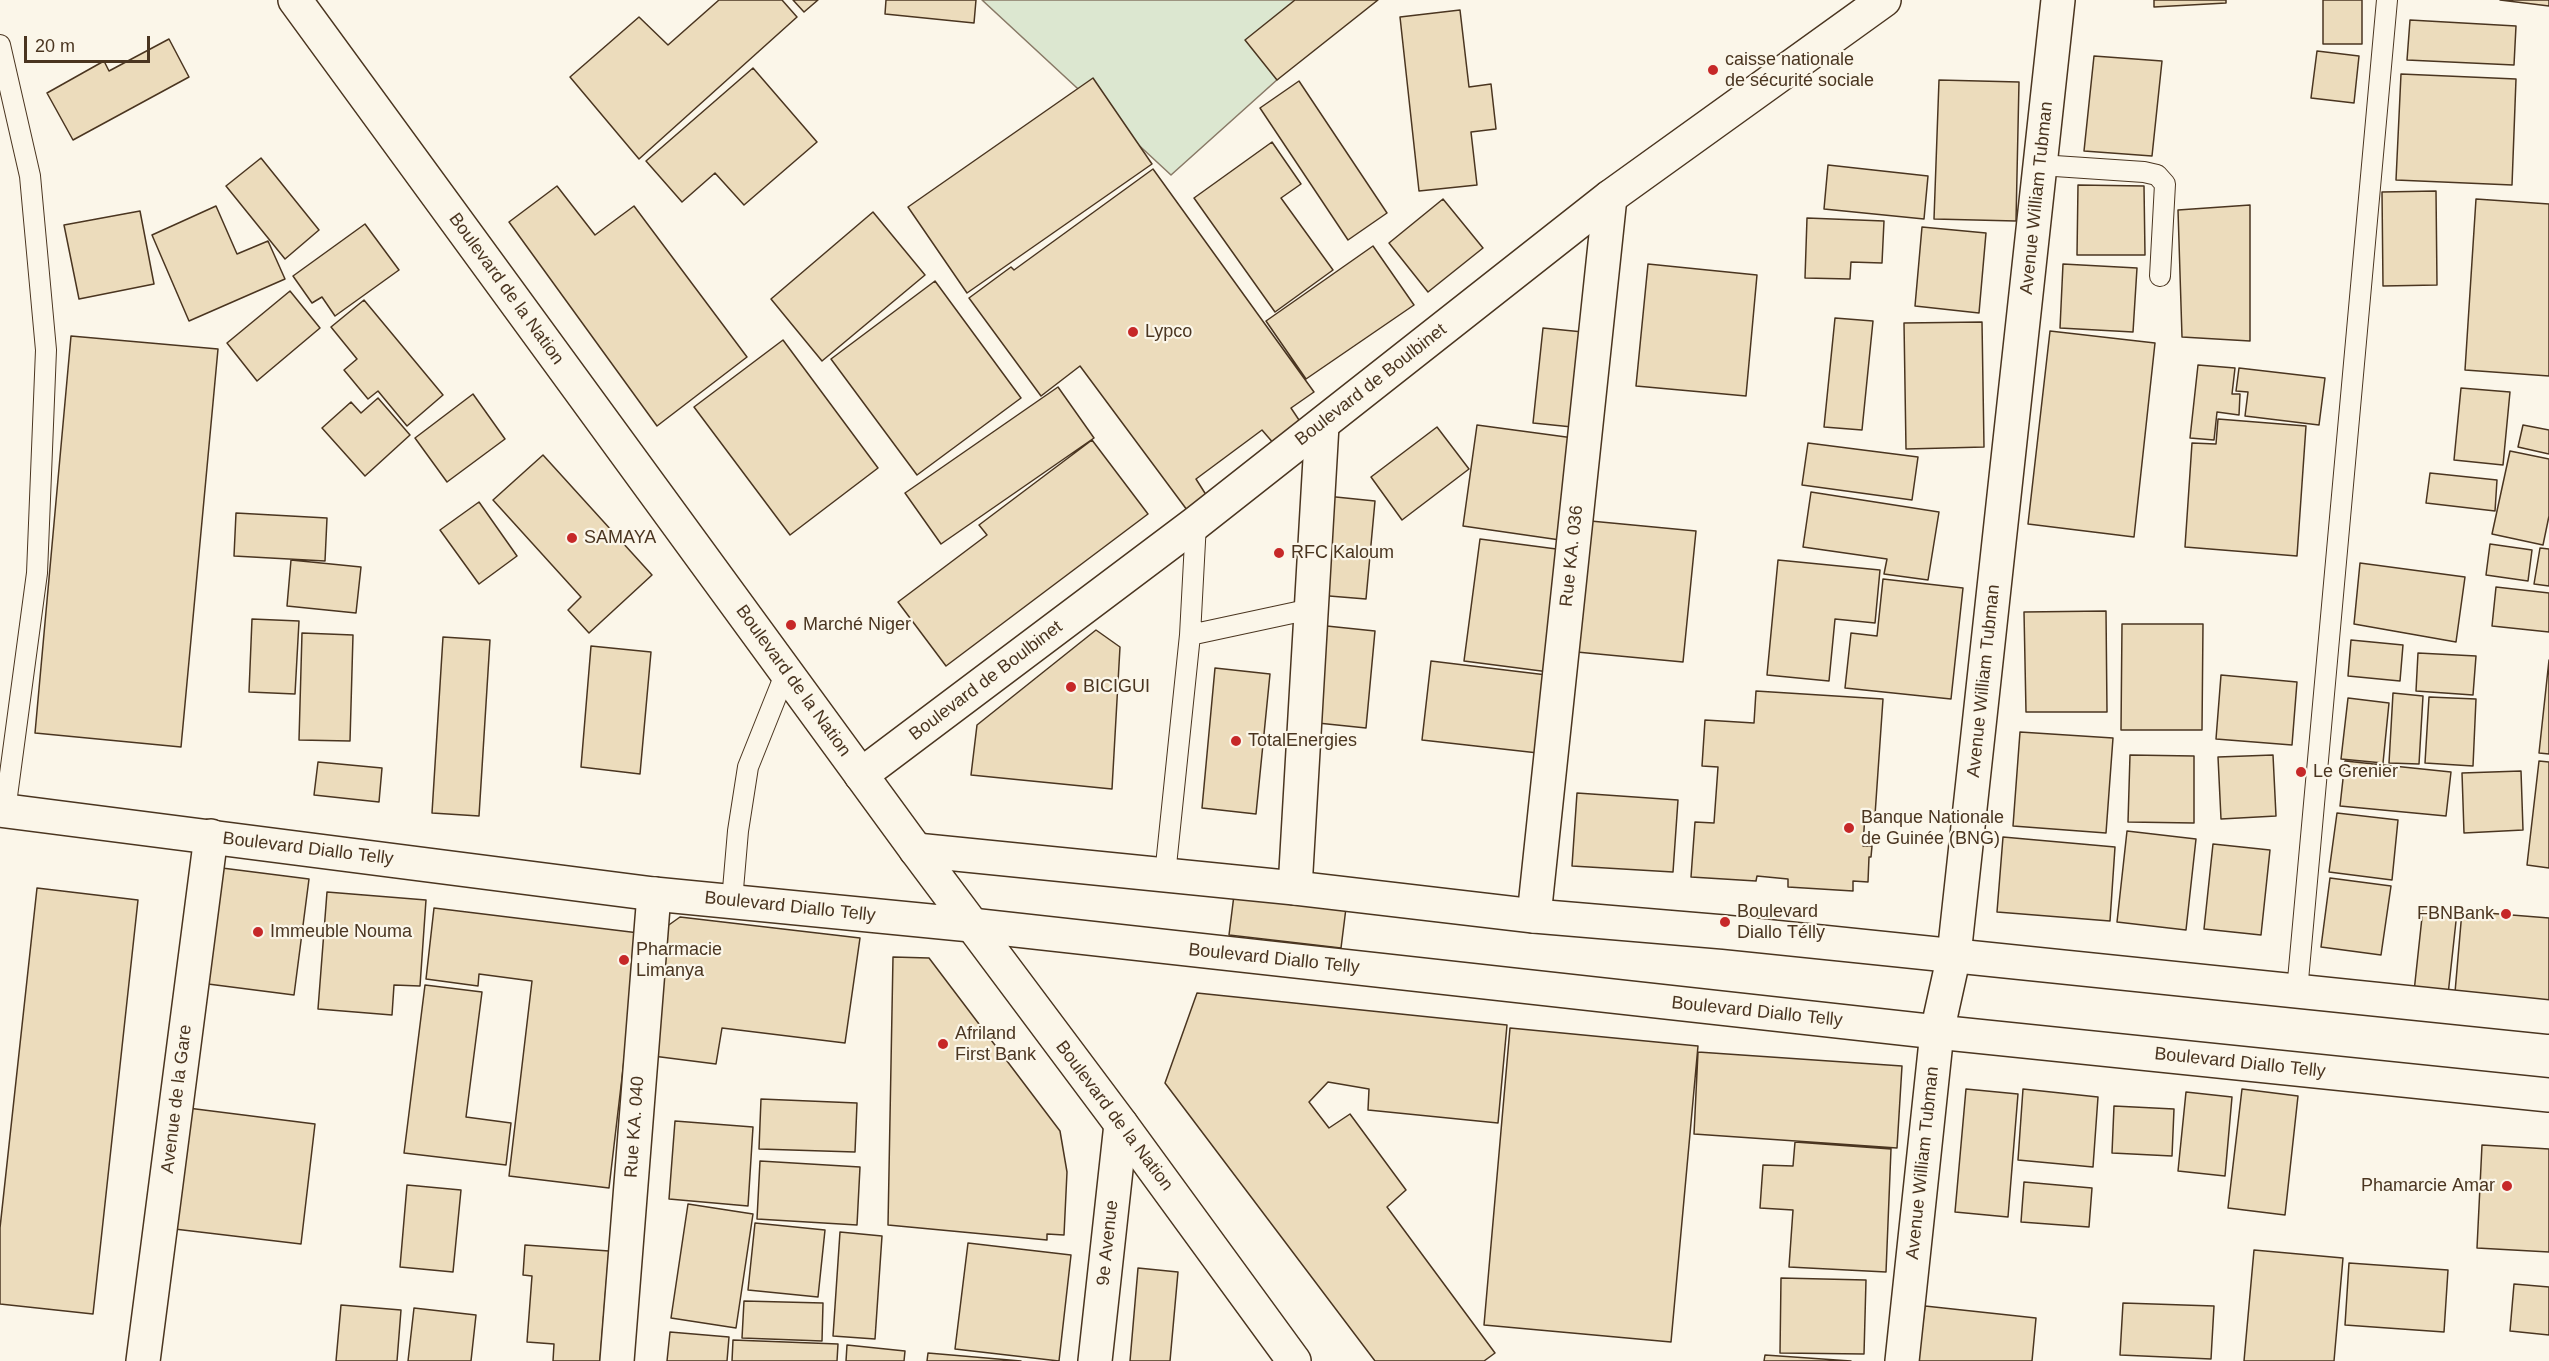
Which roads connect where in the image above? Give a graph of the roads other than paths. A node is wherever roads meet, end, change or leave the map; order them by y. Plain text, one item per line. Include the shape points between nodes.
1 (295, 0) edge
2 (1884, 0) edge
3 (2058, 0) edge
4 (2386, 0) edge
5 (0, 45) edge
6 (2040, 165) junction
7 (1610, 197) junction
8 (2160, 276) dead end
9 (1322, 424) junction
10 (1196, 522) junction
11 (1311, 609) junction
12 (1190, 635) junction
13 (786, 672) junction
14 (861, 775) junction
15 (2, 810) edge
16 (211, 836) junction
17 (916, 850) junction
18 (1165, 875) junction
19 (1295, 888) junction
20 (654, 894) junction
21 (732, 902) junction
22 (1534, 916) junction
23 (971, 925) junction
24 (1954, 955) junction
25 (2297, 991) junction
26 (2549, 1017) edge
27 (1937, 1032) junction
28 (2549, 1095) edge
29 (1121, 1124) junction
30 (144, 1361) edge
31 (617, 1361) edge
32 (1095, 1361) edge
33 (1294, 1361) edge
34 (1902, 1361) edge

1 - 13 street, Boulevard de la Nation
2 - 7 street, Boulevard de Boulbinet
3 - 6 street, Avenue William Tubman
4 - 25 lane
5 - 15 lane via 30,176 46,350 37,573
6 - 8 lane via 2157,175 2165,184
6 - 24 street, Avenue William Tubman
7 - 9 street, Boulevard de Boulbinet
7 - 22 street, Rue KA. 036
9 - 10 street, Boulevard de Boulbinet
9 - 11 street
10 - 12 lane
10 - 14 street, Boulevard de Boulbinet
11 - 12 lane
11 - 19 street
12 - 18 lane
13 - 14 street, Boulevard de la Nation
13 - 21 lane via 748,767
14 - 17 street, Boulevard de la Nation
15 - 16 street, Boulevard Diallo Telly
16 - 20 street, Boulevard Diallo Telly
16 - 30 street, Avenue de la Gare
17 - 18 street
17 - 23 street, Boulevard de la Nation
18 - 19 street
19 - 22 street
20 - 21 street, Boulevard Diallo Telly
20 - 31 street, Rue KA. 040
21 - 23 street, Boulevard Diallo Telly
22 - 24 street
23 - 27 street, Boulevard Diallo Telly
23 - 29 street, Boulevard de la Nation
24 - 25 street
24 - 27 street, Avenue William Tubman
25 - 26 street
27 - 28 street, Boulevard Diallo Telly
27 - 34 street, Avenue William Tubman
29 - 32 street, 9e Avenue
29 - 33 street, Boulevard de la Nation

